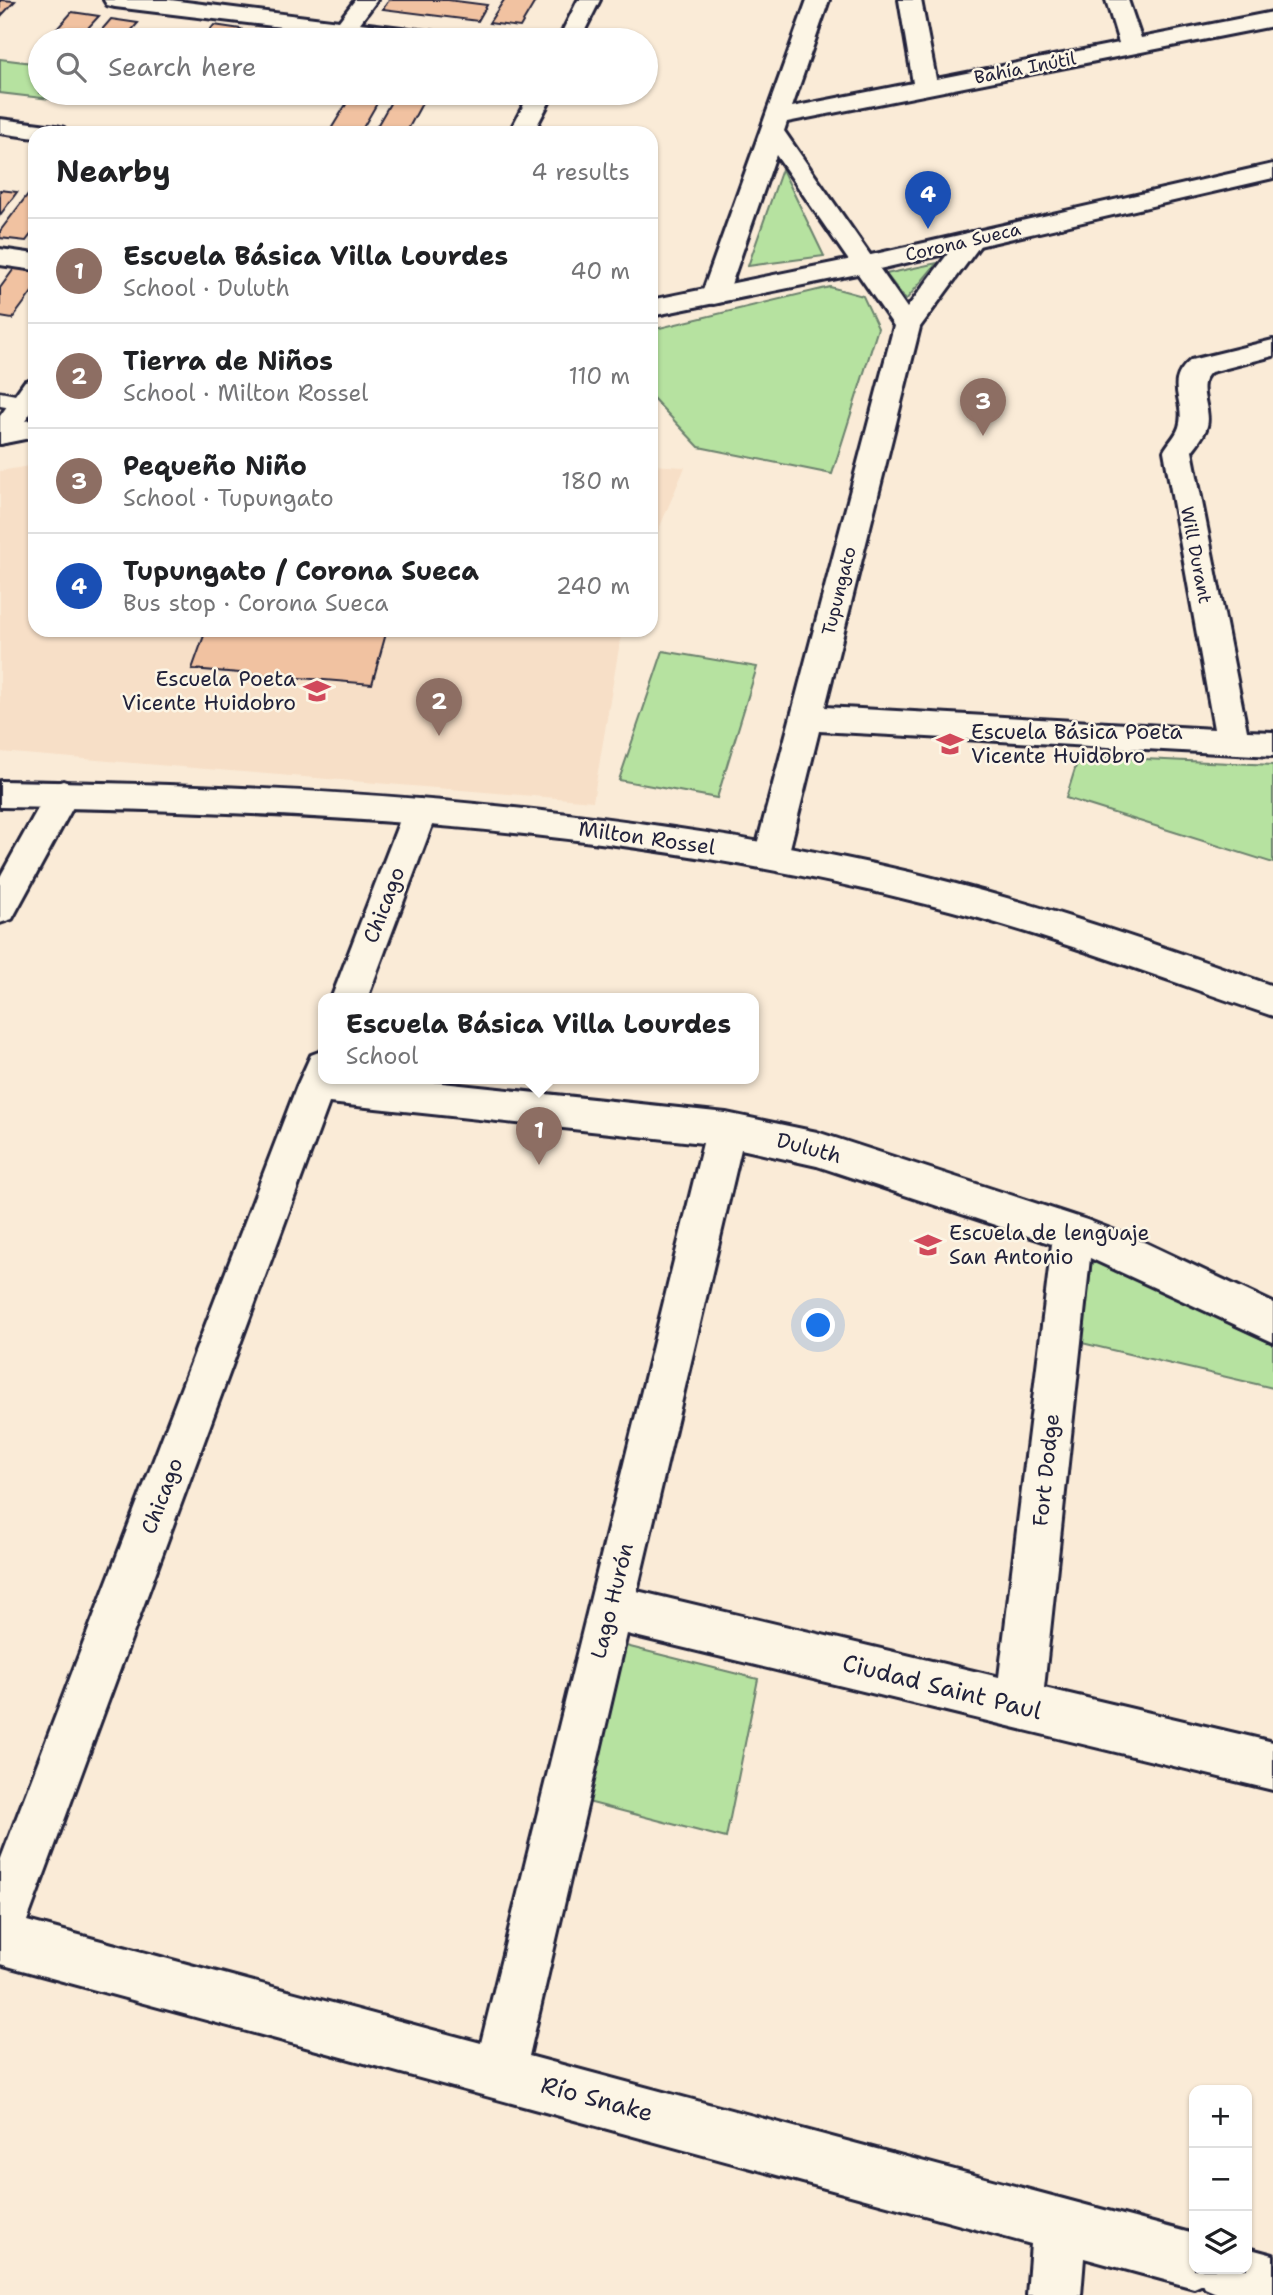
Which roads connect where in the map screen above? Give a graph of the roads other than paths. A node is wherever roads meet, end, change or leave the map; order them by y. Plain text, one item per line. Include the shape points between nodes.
1 (115, 0) edge
2 (366, 0) edge
3 (589, 0) edge
4 (818, 0) edge
5 (910, 0) edge
6 (1116, 0) edge
7 (1273, 19) edge
8 (345, 28) joint
9 (575, 28) edge
10 (1132, 47) junction
11 (926, 88) junction
12 (536, 105) edge
13 (774, 124) junction
14 (0, 126) edge
15 (525, 126) edge
16 (28, 130) edge
17 (1273, 171) edge
18 (971, 240) junction
19 (0, 257) edge
20 (28, 261) edge
21 (862, 265) junction
22 (714, 296) junction
23 (658, 307) edge
24 (907, 326) junction
25 (1273, 348) edge
26 (23, 404) edge
27 (0, 435) edge
28 (806, 718) junction
29 (1233, 742) junction
30 (1273, 744) edge
31 (0, 794) edge
32 (62, 794) junction
33 (420, 812) junction
34 (771, 856) junction
35 (0, 909) edge
36 (351, 993) edge
37 (1273, 1001) edge
38 (318, 1081) edge
39 (381, 1084) edge
40 (726, 1129) junction
41 (1073, 1233) junction
42 (1273, 1323) edge
43 (610, 1607) junction
44 (1019, 1706) junction
45 (1273, 1766) edge
46 (0, 1926) edge
47 (0, 1939) edge
48 (499, 2073) junction
49 (1059, 2224) junction
50 (1189, 2260) edge
51 (1243, 2274) edge
52 (1273, 2282) edge
53 (1054, 2295) edge

1 - 8 street
2 - 8 street
3 - 9 street
4 - 13 street
5 - 11 street
6 - 10 street
7 - 10 street, Bahía Inútil
10 - 11 street, Bahía Inútil
11 - 13 street, Bahía Inútil
12 - 15 street
13 - 21 street
13 - 22 street
14 - 16 street
17 - 18 street, Corona Sueca
18 - 21 street, Corona Sueca
18 - 24 street, Tupungato
19 - 20 street
21 - 22 street, Corona Sueca
21 - 24 street
22 - 23 street, Corona Sueca
24 - 28 street, Tupungato
25 - 29 street, Will Durant via 1201,366 1192,373 1192,428 1177,457
26 - 27 street
28 - 29 street
28 - 34 street, Tupungato
29 - 30 street
31 - 32 street, Milton Rossel
32 - 33 street, Milton Rossel
32 - 35 street
33 - 34 street, Milton Rossel via 594,830
33 - 36 street, Chicago
34 - 37 street, Milton Rossel via 985,906
38 - 46 street, Chicago
39 - 40 street, Duluth
40 - 41 street, Duluth via 817,1149
40 - 43 street, Lago Hurón
41 - 42 street, Duluth
41 - 44 street, Fort Dodge
43 - 44 street, Ciudad Saint Paul
43 - 48 street, Lago Hurón
44 - 45 street, Ciudad Saint Paul
47 - 48 street, Río Snake
48 - 49 street, Río Snake
49 - 50 street, Río Snake
49 - 53 street
51 - 52 street

